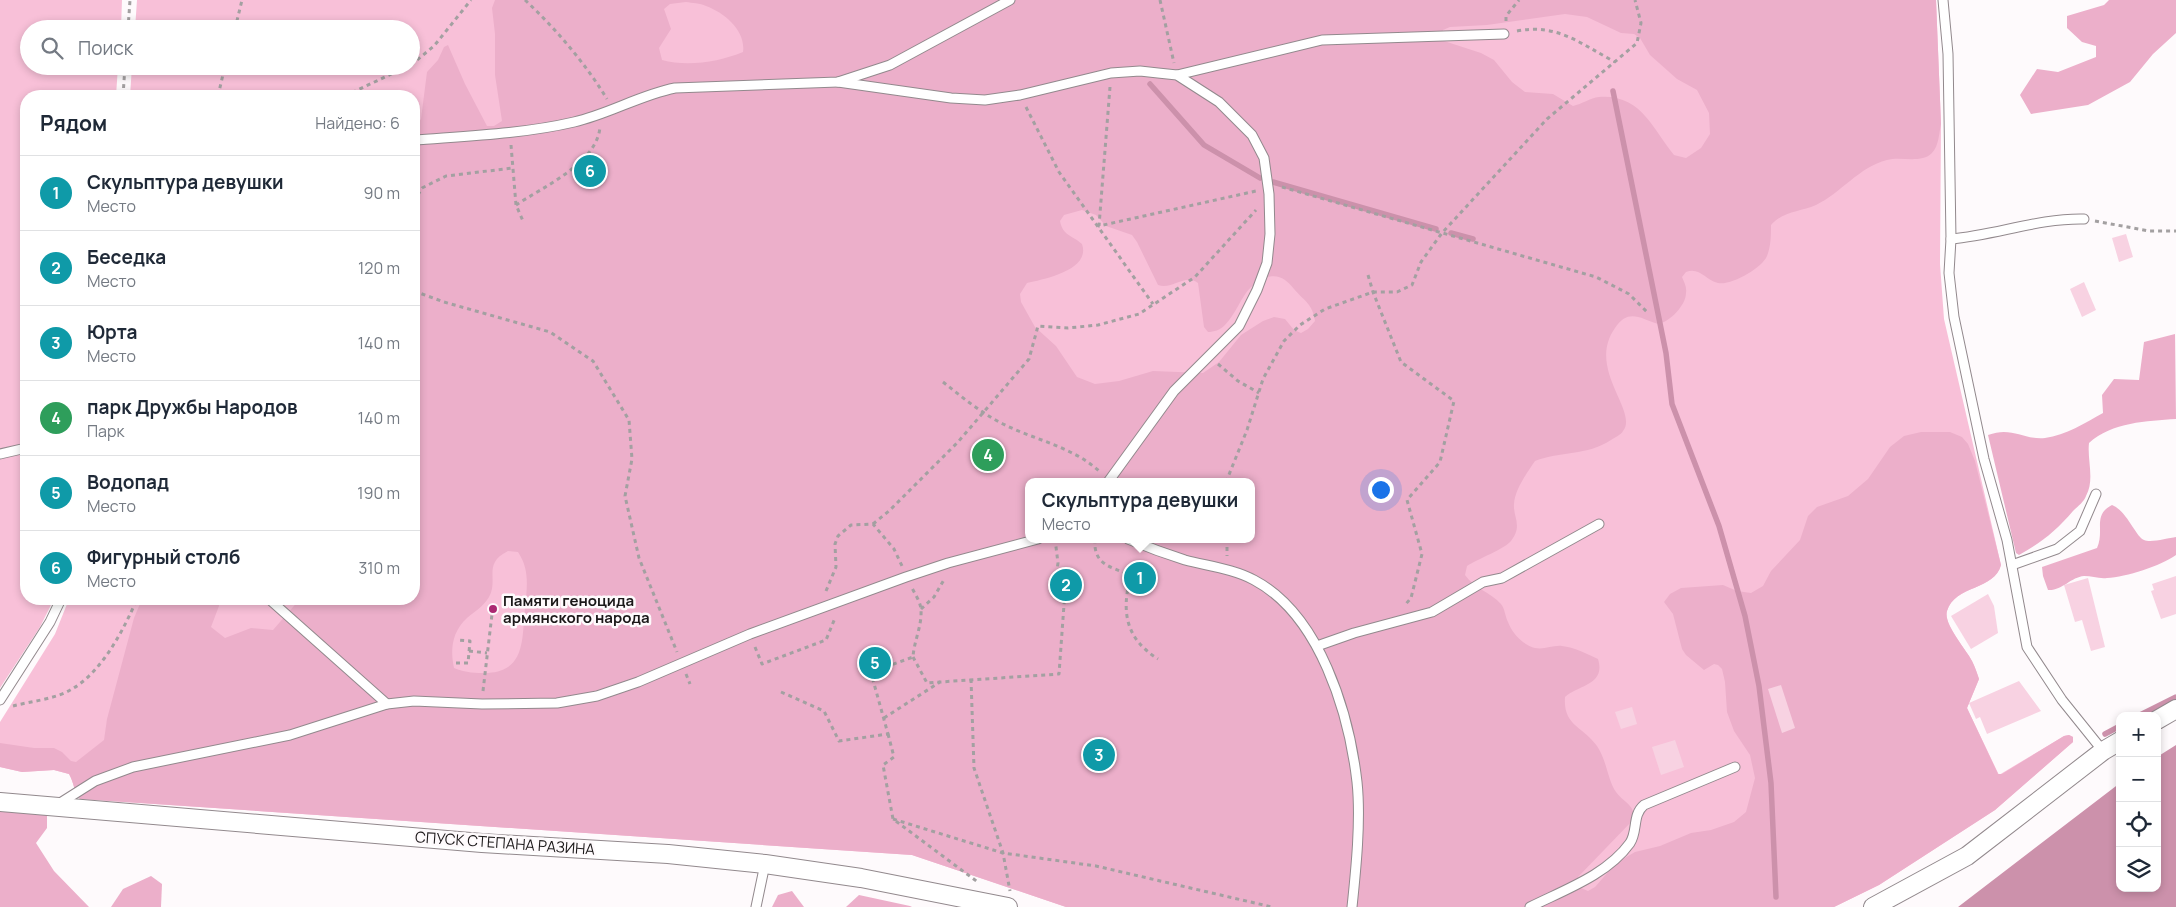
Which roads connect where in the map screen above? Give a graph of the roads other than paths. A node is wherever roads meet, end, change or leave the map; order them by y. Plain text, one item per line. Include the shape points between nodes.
1 (1010, 0) edge
2 (1942, 0) edge
3 (1504, 34) road end
4 (1177, 75) junction
5 (838, 82) junction
6 (420, 140) edge
7 (2084, 219) road end
8 (1951, 238) junction
9 (20, 449) edge
10 (0, 454) edge
11 (1110, 478) edge
12 (2096, 494) dead end
13 (1599, 524) dead end
14 (1025, 542) edge
15 (1139, 543) edge
16 (2012, 565) junction
17 (58, 605) edge
18 (276, 605) edge
19 (1317, 646) junction
20 (0, 700) edge
21 (387, 704) junction
22 (2176, 709) edge
23 (2161, 718) edge
24 (2116, 743) edge
25 (2103, 751) junction
26 (1735, 767) dead end
27 (0, 802) edge
28 (54, 806) junction
29 (765, 864) junction
30 (1010, 902) edge
31 (756, 907) edge
32 (1352, 907) edge
33 (1530, 907) edge
34 (1873, 907) edge

1 - 5 lane via 890,65
2 - 8 lane via 1948,54
3 - 4 lane via 1322,40
4 - 5 lane via 1140,71 1111,73 985,100
4 - 11 lane via 1218,102 1252,135 1264,158 1269,189 1267,263 1239,326 1174,392
5 - 6 lane via 675,88 573,122 510,132
7 - 8 lane via 2046,220 1977,237
8 - 16 lane via 1948,273 1954,317 1984,459
9 - 10 lane
12 - 16 lane via 2080,531 2057,549
13 - 19 lane via 1502,578 1483,582 1432,612
14 - 21 lane via 948,563 843,599 597,696 556,704 414,700
15 - 19 lane via 1253,579 1276,594
16 - 25 lane via 2027,647 2062,700
17 - 20 lane
18 - 21 lane
19 - 32 lane via 1338,701 1357,783 1357,855
21 - 28 lane via 290,735 133,767 95,781
22 - 23 street
24 - 25 street
25 - 34 street via 1967,856
26 - 33 lane via 1644,805 1638,812 1630,843 1622,852 1599,872
27 - 28 street, СПУСК СТЕПАНА РАЗИНА
28 - 29 street, СПУСК СТЕПАНА РАЗИНА
29 - 30 street, СПУСК СТЕПАНА РАЗИНА
29 - 31 lane

